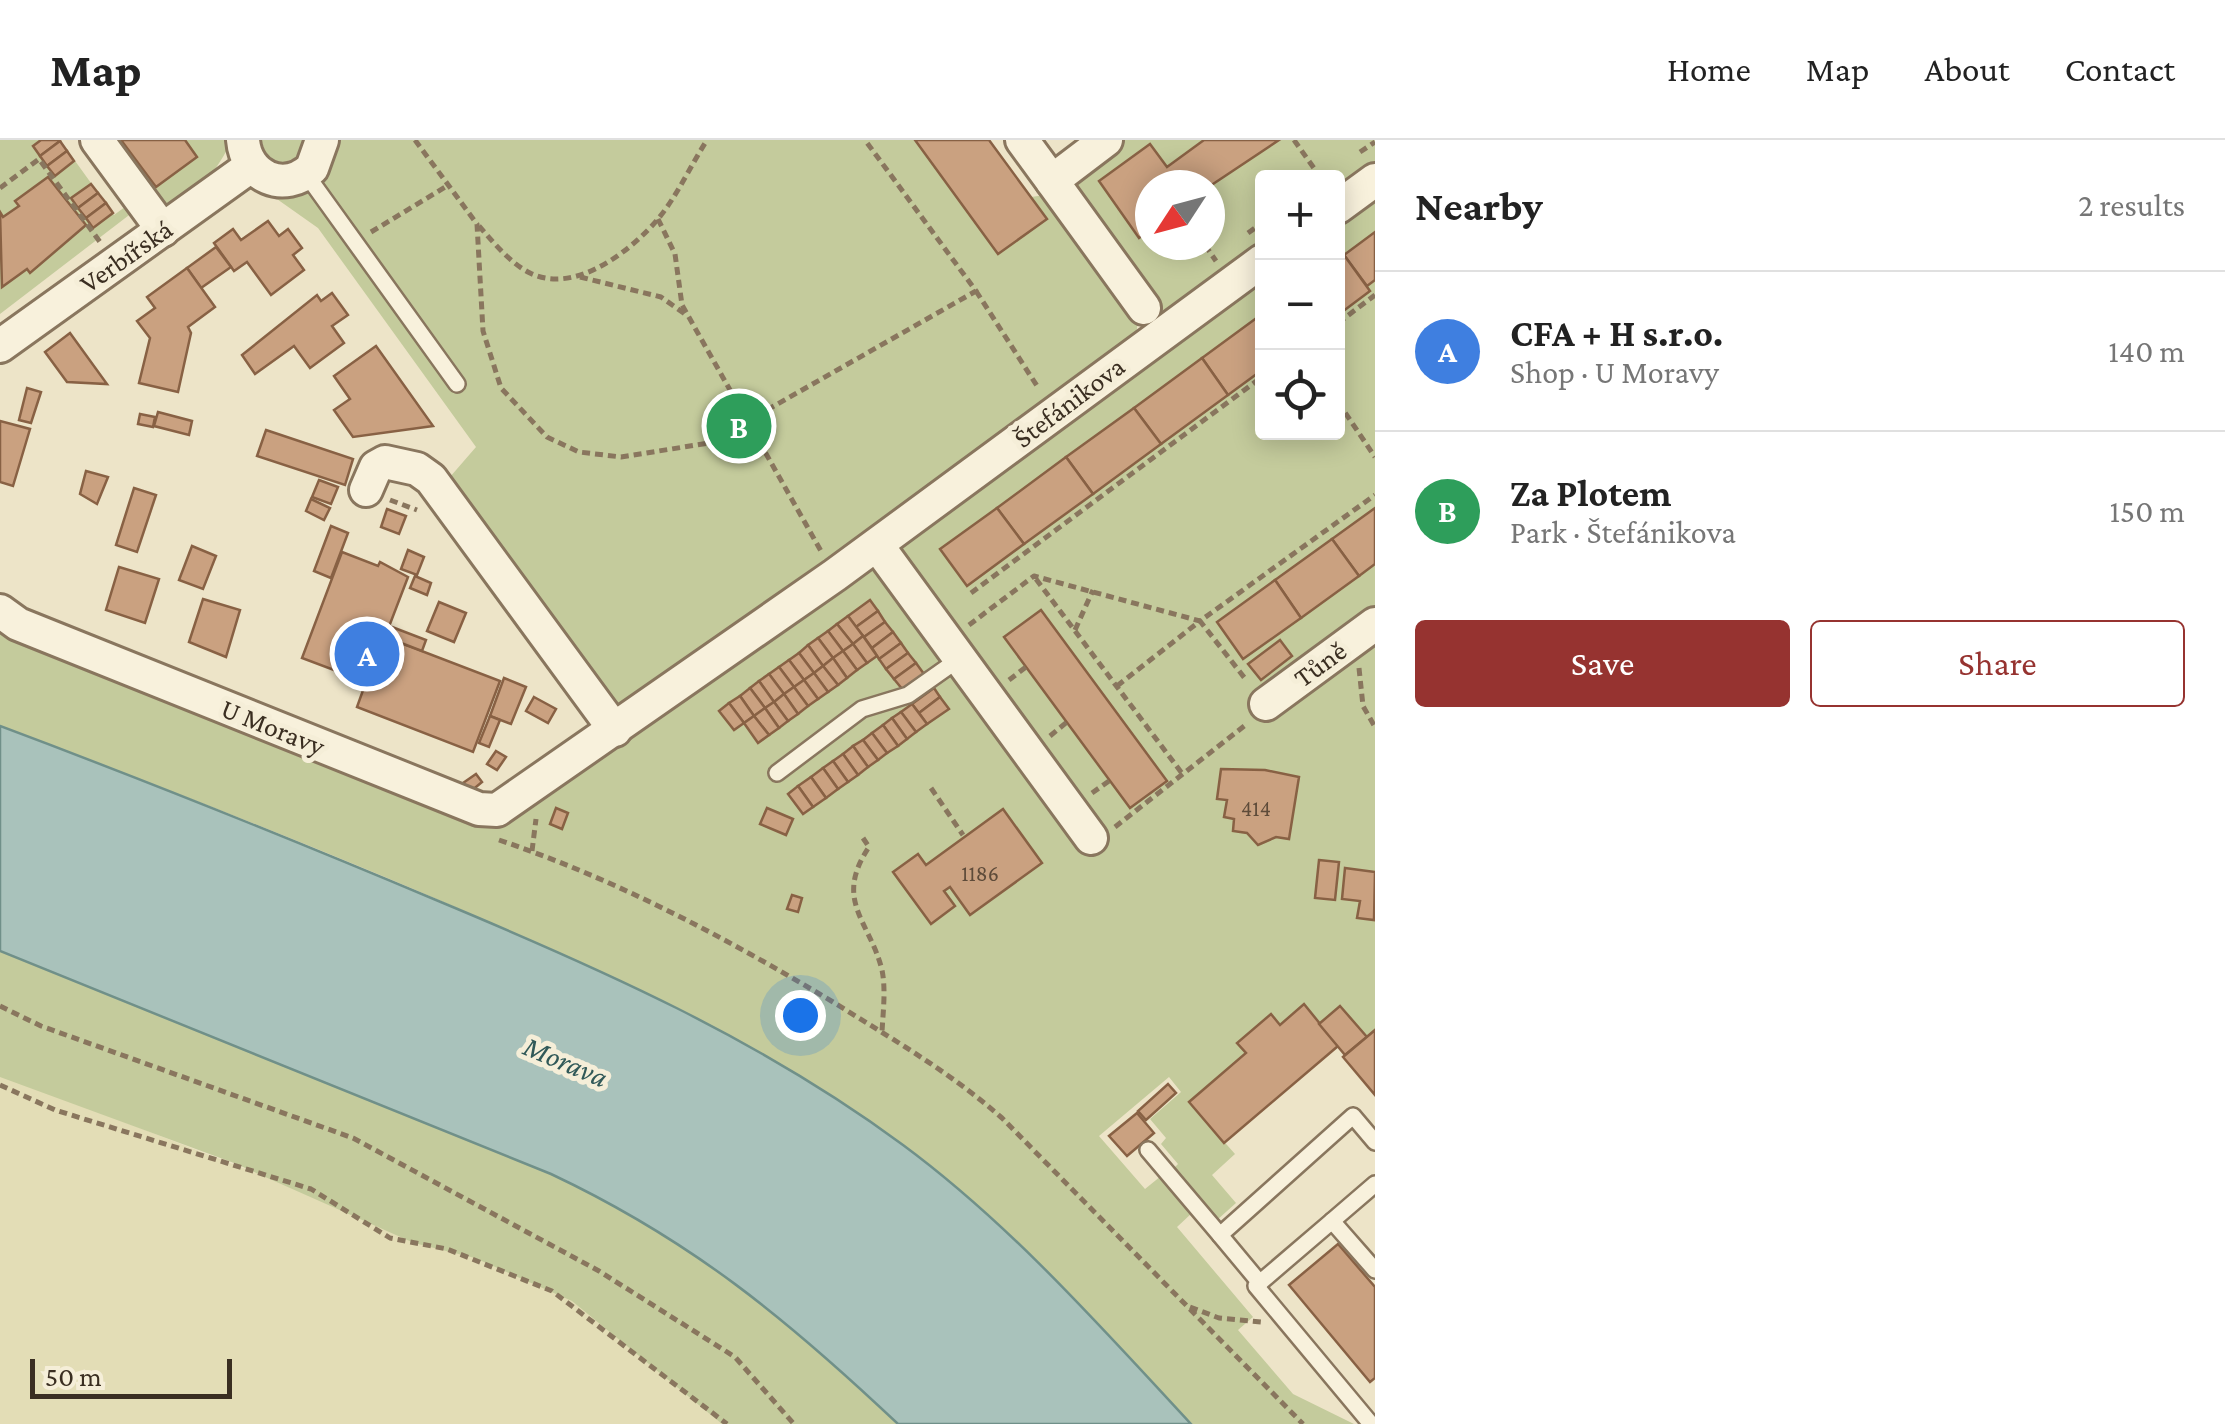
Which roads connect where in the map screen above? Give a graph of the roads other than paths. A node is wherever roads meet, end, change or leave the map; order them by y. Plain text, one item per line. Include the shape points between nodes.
1 (97, 140) edge
2 (322, 140) edge
3 (1022, 140) edge
4 (1106, 140) edge
5 (246, 153) edge
6 (306, 174) junction
7 (1375, 180) edge
8 (1052, 181) junction
9 (1345, 202) edge
10 (163, 230) junction
11 (1255, 265) edge
12 (1153, 321) junction
13 (0, 346) edge
14 (457, 384) dead end
15 (366, 490) road end
16 (877, 545) junction
17 (0, 611) edge
18 (1366, 631) edge
19 (953, 651) junction
20 (1266, 704) road end
21 (615, 730) junction
22 (777, 773) dead end
23 (544, 778) joint
24 (1090, 838) road end
25 (1375, 1142) edge
26 (1148, 1150) dead end
27 (1375, 1184) edge
28 (1332, 1221) junction
29 (1220, 1236) junction
30 (1375, 1270) edge
31 (1260, 1283) junction
32 (1371, 1424) edge

1 - 10 street
2 - 6 street
3 - 8 street
4 - 8 street
5 - 6 street via 277,181
5 - 10 street, Verbířská
6 - 14 lane
7 - 9 street
8 - 12 street
10 - 13 street, Verbířská
11 - 12 street, Štefánikova
12 - 16 street, Štefánikova via 1054,412
15 - 21 street via 385,462 431,479
16 - 19 street
16 - 21 street, Štefánikova
17 - 23 street, U Moravy via 18,624 479,809 502,807
18 - 20 street, Tůně
19 - 22 lane via 908,695 862,708
19 - 24 street
21 - 23 street, Štefánikova
25 - 29 lane via 1353,1116
26 - 29 lane
27 - 28 lane
28 - 30 lane
28 - 31 lane
29 - 31 lane
31 - 32 lane

